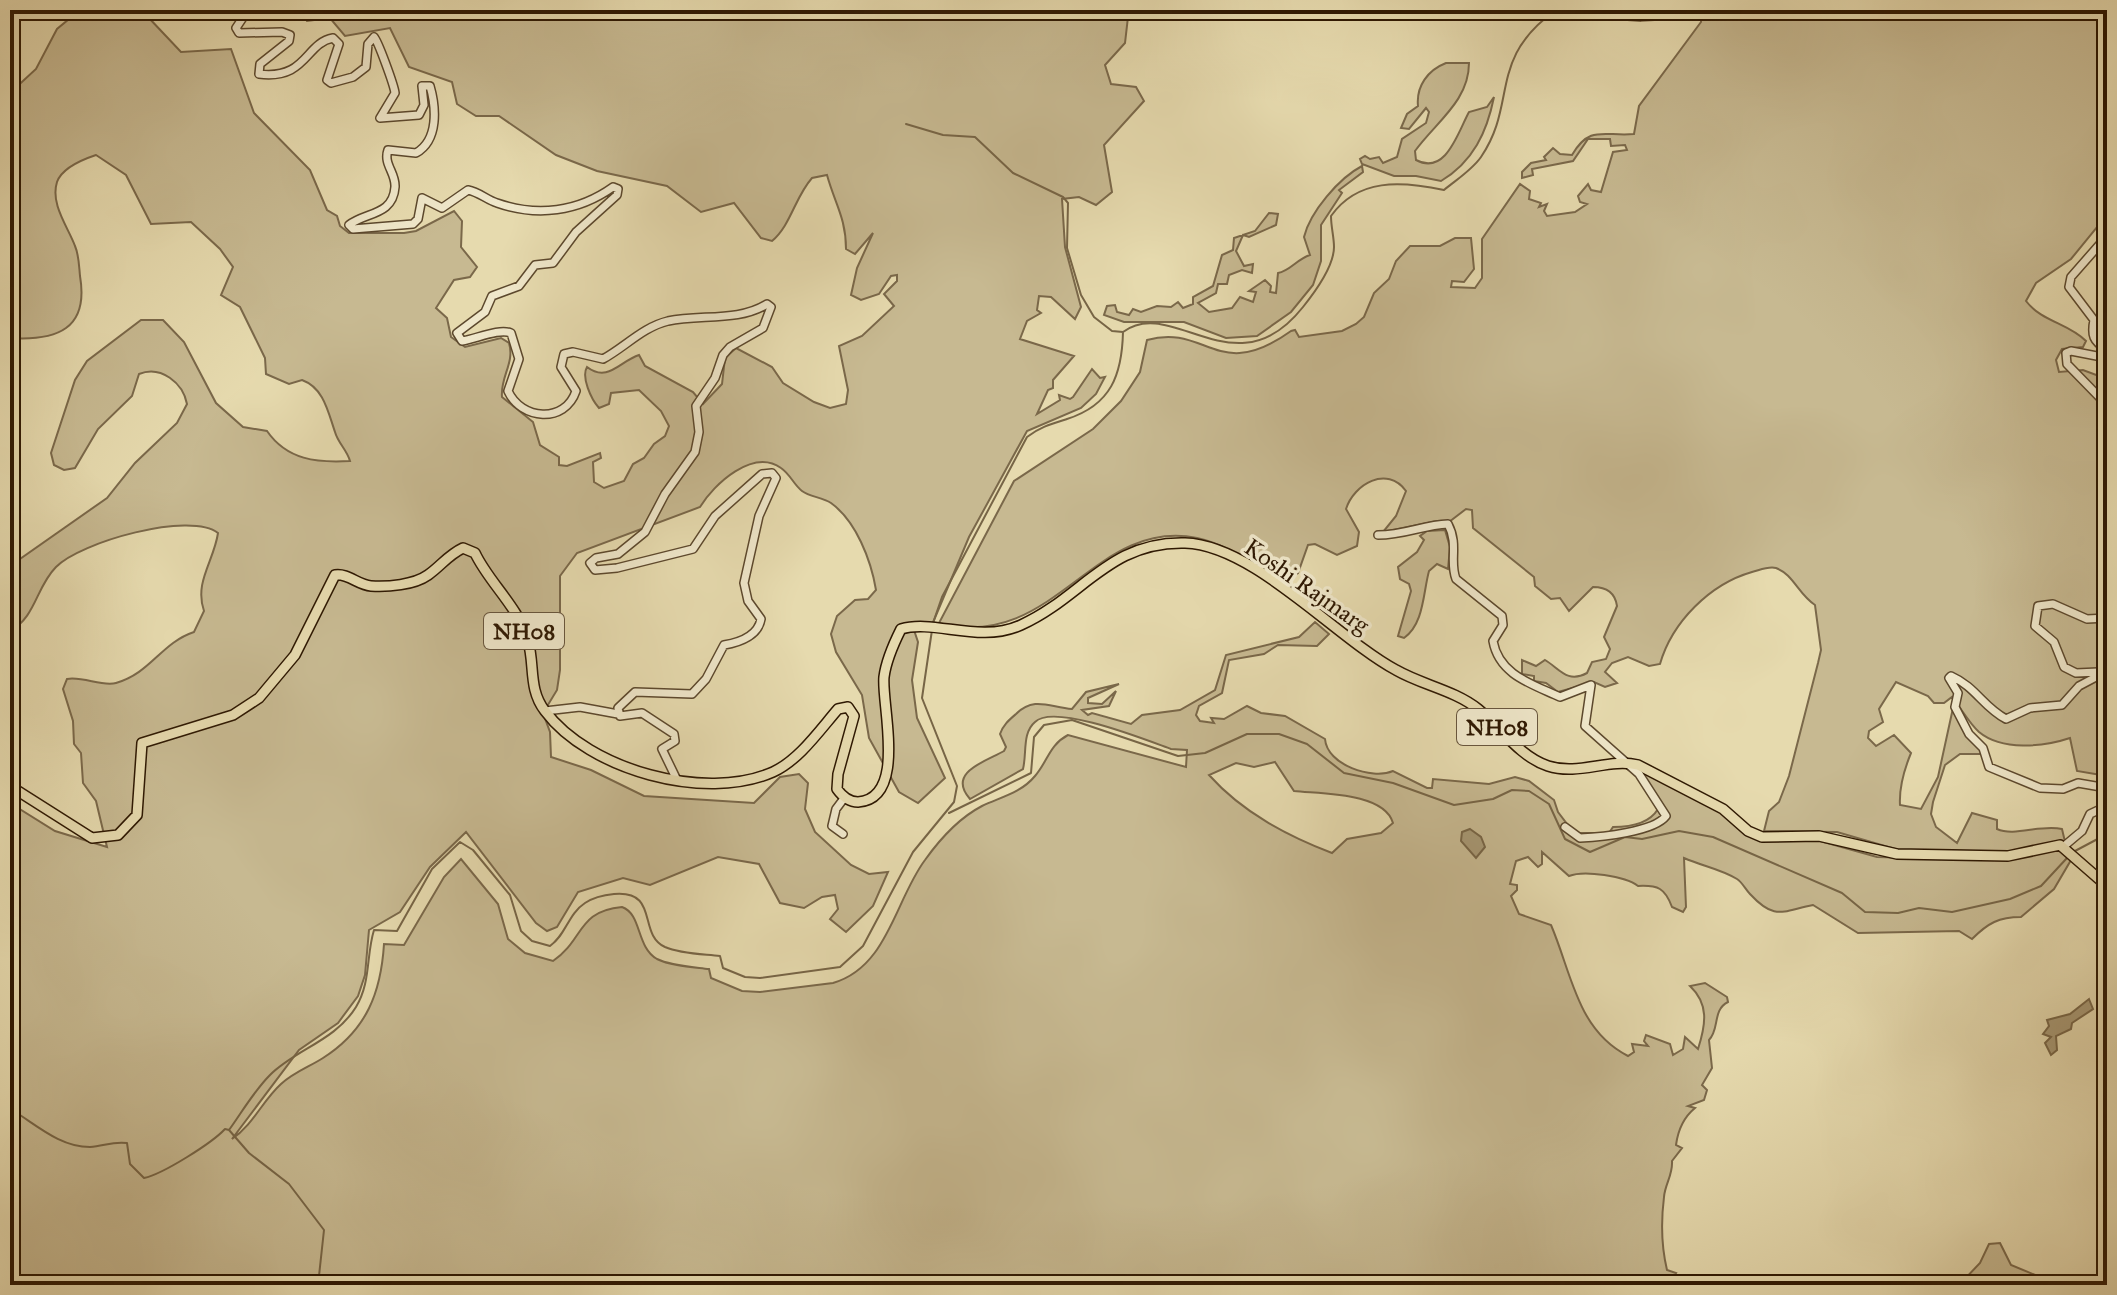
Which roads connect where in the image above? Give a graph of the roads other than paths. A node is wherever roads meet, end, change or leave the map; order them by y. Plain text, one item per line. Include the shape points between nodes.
1 (248, 10) edge
2 (2107, 236) edge
3 (2107, 349) edge
4 (2107, 358) edge
5 (2107, 405) edge
6 (1378, 535) dead end
7 (2107, 618) edge
8 (545, 711) junction
9 (618, 714) junction
10 (1626, 762) junction
11 (676, 778) junction
12 (10, 786) edge
13 (2107, 788) edge
14 (845, 797) junction
15 (2107, 806) edge
16 (1565, 827) dead end
17 (843, 834) dead end
18 (2065, 848) junction
19 (2107, 886) edge

1 - 9 street via 236,28 239,33 290,35 260,64 259,74 293,70 333,38 339,44 328,82 353,77 366,67 374,37 395,93 380,118 419,115 422,86 430,86 434,119 426,146 416,153 388,150 386,160 395,178 392,199 375,216 352,221 353,229 413,224 422,198 442,208 468,190 497,204 539,213 618,189 553,263 535,265 519,286 492,296 485,312 457,333 462,341 511,333 519,359 508,391 529,411 555,414 570,404 576,391 561,367 569,351 603,359 667,322 771,307 763,328 723,355 696,406 695,452 645,532 618,554 590,563 595,570 617,568 693,549 715,516 762,474 772,473 775,483 759,516 744,583 760,625 742,641 724,645 692,694 630,694
2 - 3 street via 2071,277 2069,287 2094,320 2095,341
4 - 5 street via 2066,353 2067,364
6 - 10 street via 1406,535 1448,524 1456,543 1456,579 1502,616 1493,641 1502,665 1560,697 1591,685 1585,726
7 - 13 street via 2087,619 2053,604 2038,606 2035,626 2054,642 2064,667 2076,673 2098,672 2062,705 2030,708 2006,719 1990,710 1977,691 1949,678 1958,693 1955,707 1983,748 1989,767 2040,788 2078,783
8 - 9 street via 580,707
8 - 11 main road via 607,760
8 - 12 main road, NH08 via 535,695 529,641 517,617 475,553 463,548 411,582 367,586 335,575 295,655 259,698 233,715 142,743 137,815 118,835 92,838
9 - 11 street via 642,713 674,734 675,741 662,749
10 - 14 main road, Koshi Rajmarg / NH08 via 1580,770 1541,763 1476,708 1396,671 1227,554 1202,545 1165,543 1134,549 1111,561 1020,626 995,633 906,627 899,633 885,675 891,750 881,783 869,799 854,802
10 - 16 street via 1656,797 1666,816 1661,823 1580,838
10 - 18 main road via 1648,768 1723,809 1762,837 1819,836 1897,854 2008,856 2051,845
11 - 14 main road via 723,784 774,771 844,706 854,716 837,781
14 - 17 street via 832,826
15 - 18 street via 2090,814
18 - 19 main road

